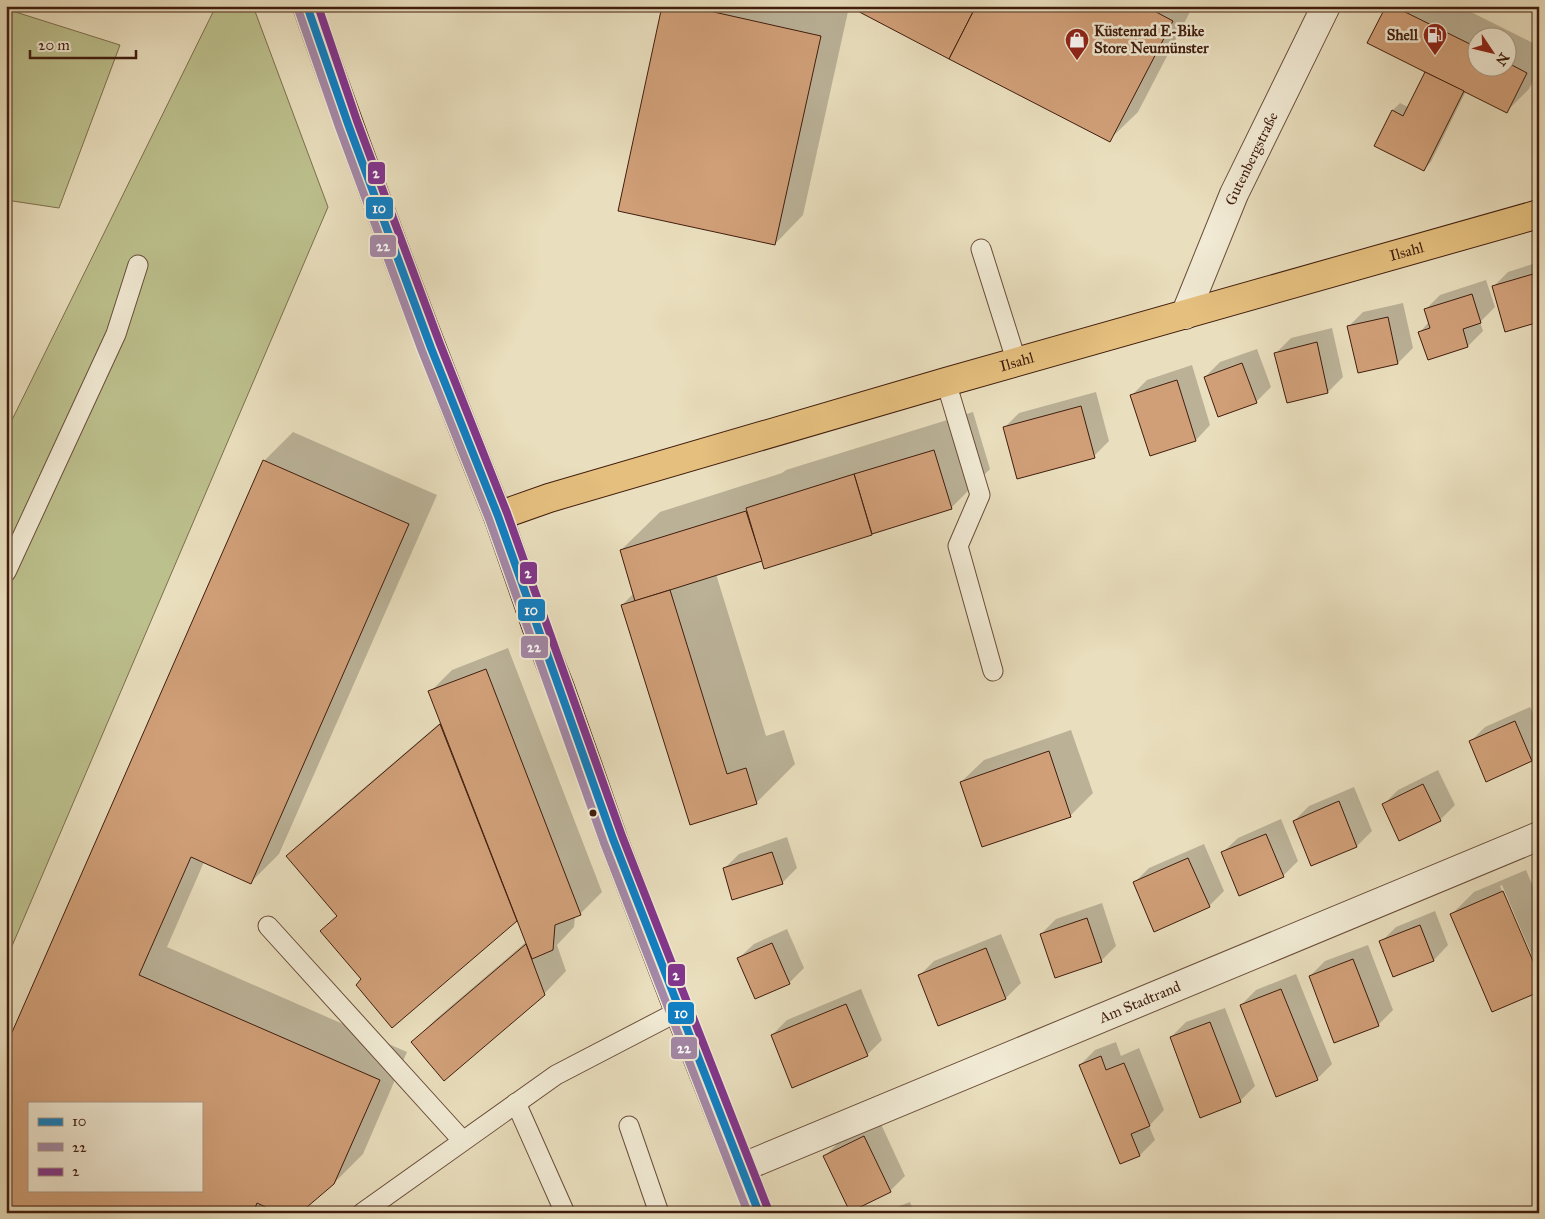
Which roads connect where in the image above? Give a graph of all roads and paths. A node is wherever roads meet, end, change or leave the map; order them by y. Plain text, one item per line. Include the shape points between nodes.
1 (307, 6) edge
2 (1326, 6) edge
3 (1539, 214) edge
4 (981, 249) dead end
5 (138, 265) dead end
6 (1185, 315) junction
7 (1017, 363) junction
8 (946, 382) junction
9 (498, 516) junction
10 (6, 572) edge
11 (993, 672) dead end
12 (1539, 836) edge
13 (268, 926) dead end
14 (678, 1011) junction
15 (516, 1103) junction
16 (629, 1126) dead end
17 (462, 1140) junction
18 (742, 1168) junction
19 (362, 1213) edge
20 (565, 1213) edge
21 (659, 1213) edge
22 (760, 1213) edge

1 - 9 main road via 431,348
2 - 6 street, Gutenbergstraße via 1234,194
3 - 6 main road, Ilsahl
4 - 7 lane
5 - 10 lane via 116,334
6 - 7 main road, Ilsahl
7 - 8 main road, Ilsahl
8 - 9 main road, Ilsahl via 549,498
8 - 11 lane via 980,495 958,546
9 - 14 street
12 - 18 street, Am Stadtrand
13 - 17 lane
14 - 15 lane via 556,1075
14 - 18 street
15 - 17 lane
15 - 20 lane
16 - 21 lane
17 - 19 lane
18 - 22 street

